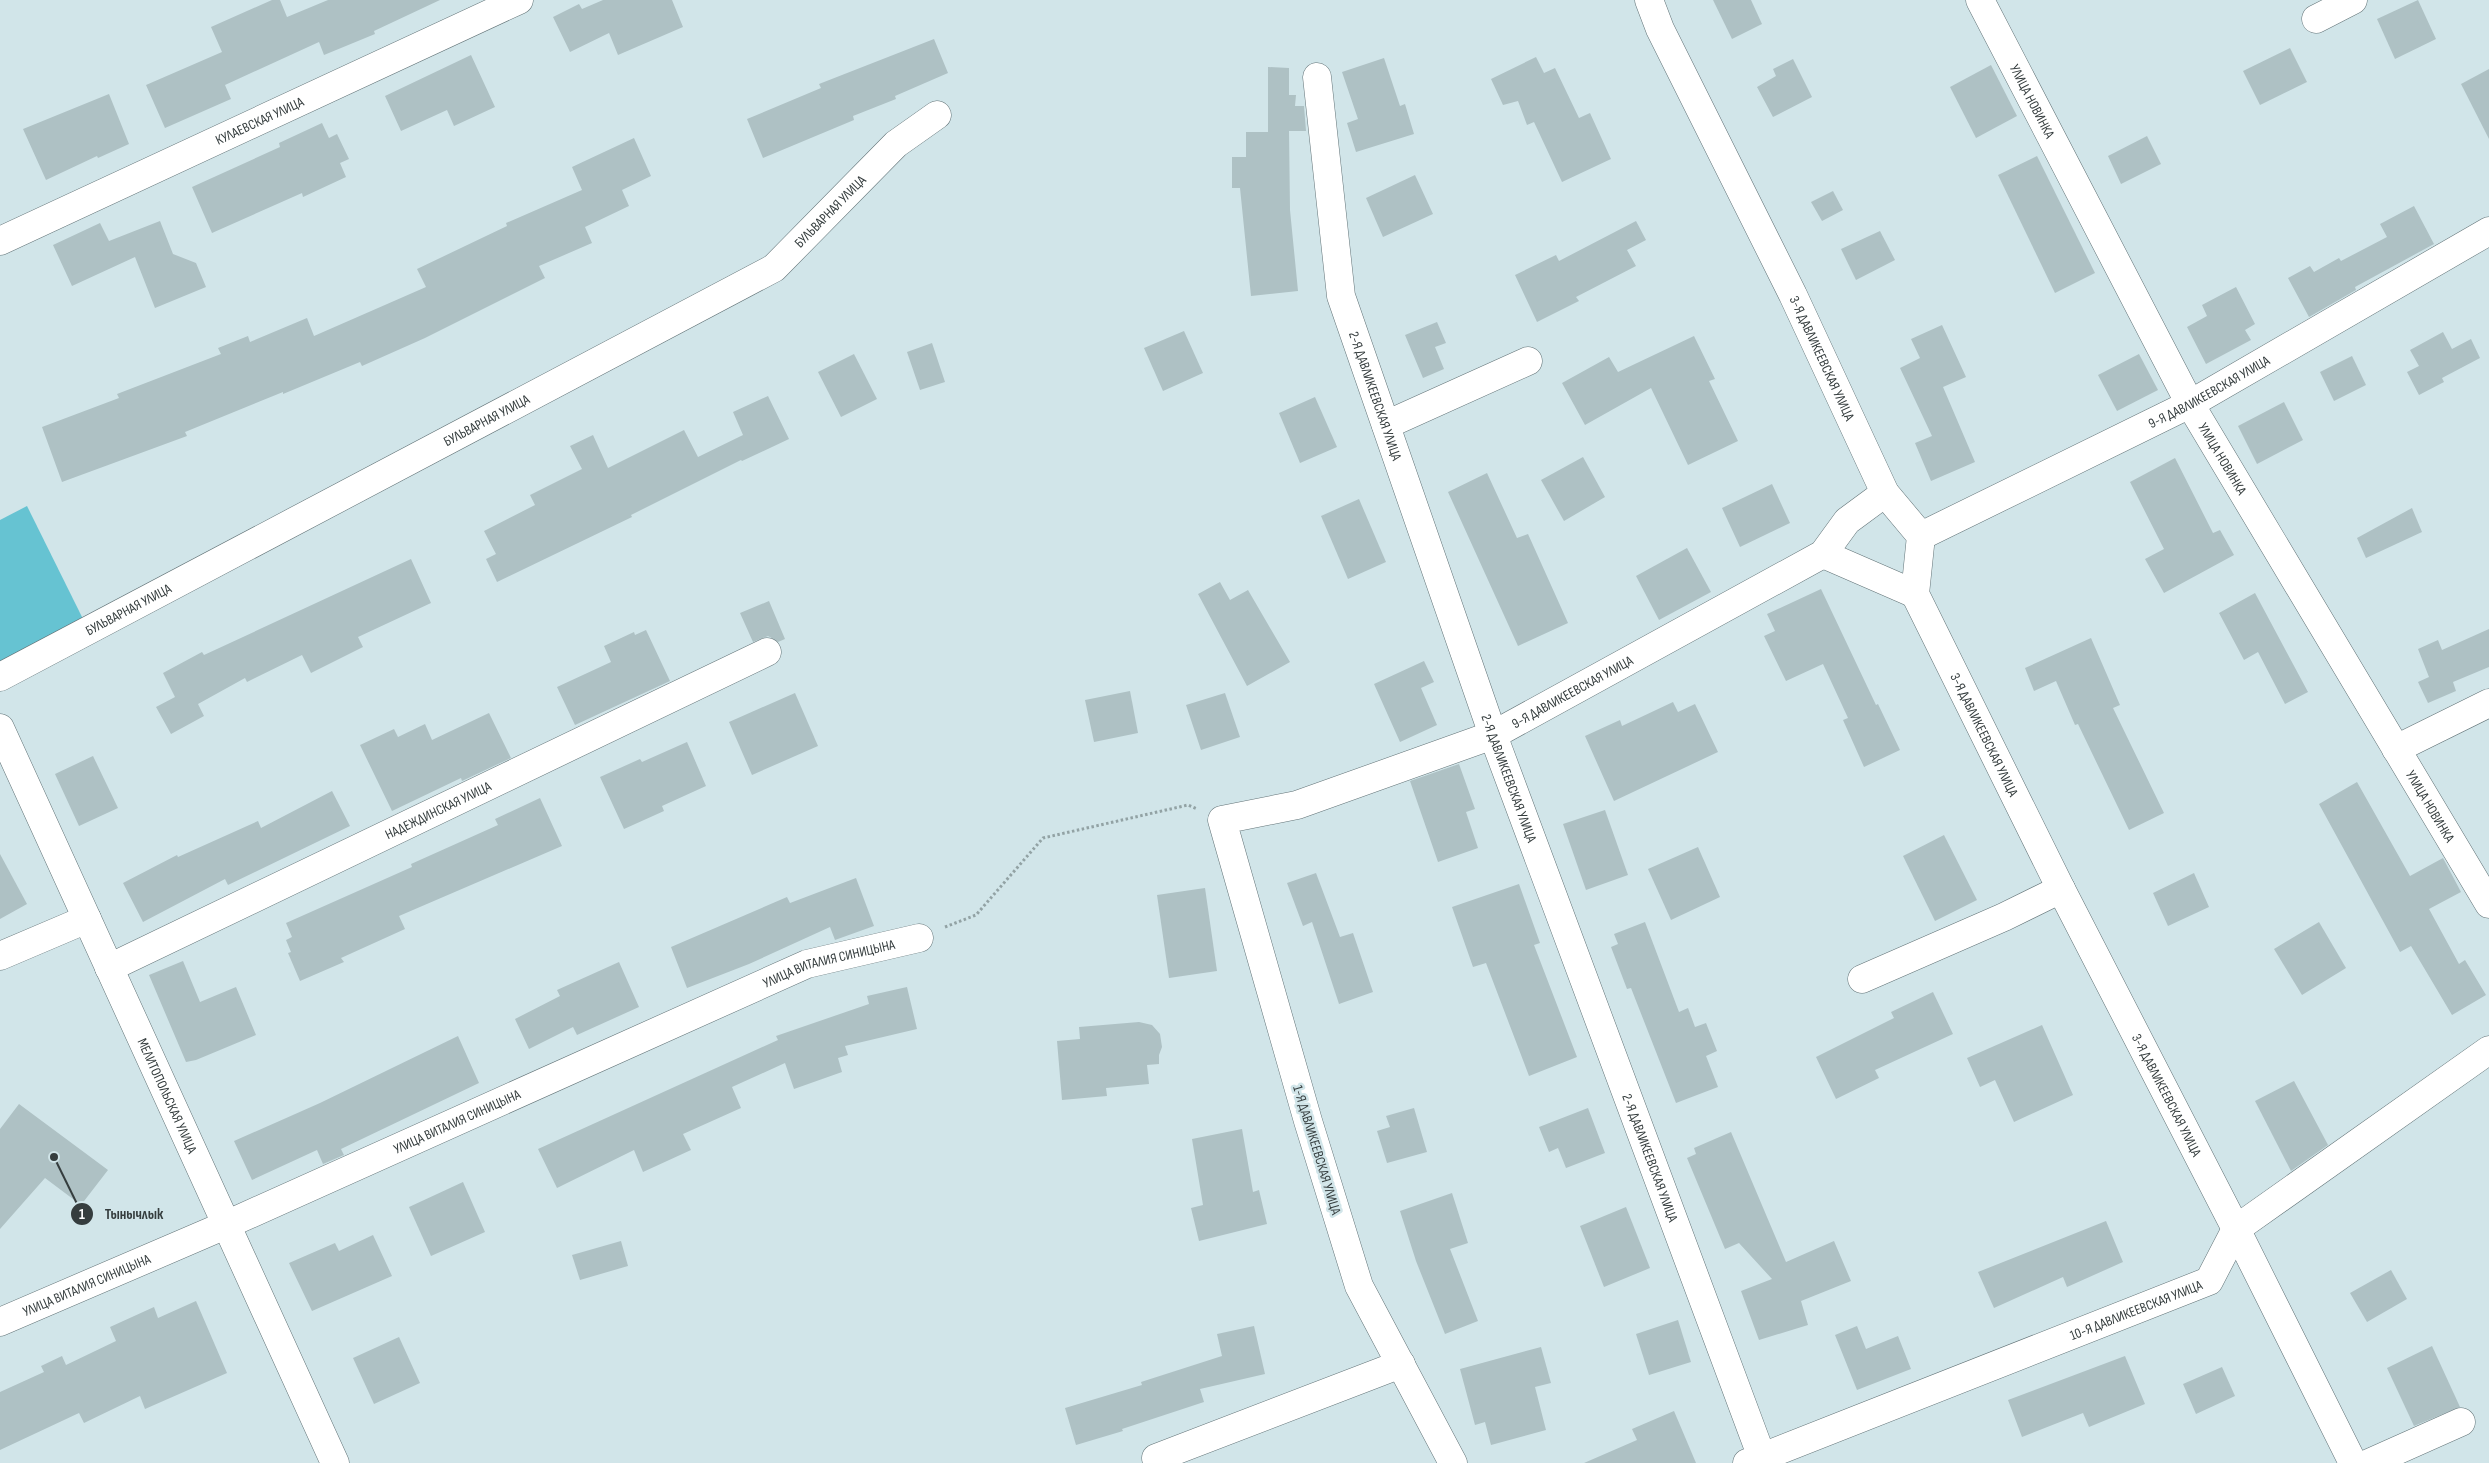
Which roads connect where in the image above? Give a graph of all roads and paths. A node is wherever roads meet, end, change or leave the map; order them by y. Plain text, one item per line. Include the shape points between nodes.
1 (519, 0) edge
2 (1649, 0) edge
3 (1980, 0) edge
4 (2353, 0) edge
5 (2316, 19) dead end
6 (1317, 77) dead end
7 (937, 116) dead end
8 (2489, 231) edge
9 (0, 241) edge
10 (1528, 361) dead end
11 (2190, 404) junction
12 (1386, 425) junction
13 (1885, 493) junction
14 (1921, 536) junction
15 (1823, 554) junction
16 (1915, 594) junction
17 (767, 652) dead end
18 (0, 677) edge
19 (2489, 703) edge
20 (0, 728) edge
21 (1493, 735) junction
22 (2396, 749) junction
23 (1222, 820) junction
24 (2061, 889) junction
25 (2489, 904) edge
26 (976, 915) dead end
27 (87, 919) junction
28 (919, 938) dead end
29 (0, 956) edge
30 (110, 968) junction
31 (1862, 979) dead end
32 (2489, 1050) edge
33 (228, 1224) junction
34 (2236, 1228) junction
35 (0, 1322) edge
36 (1400, 1364) junction
37 (2461, 1422) dead end
38 (1156, 1458) dead end
39 (1757, 1461) edge
40 (336, 1463) edge
41 (1453, 1463) edge
42 (2353, 1463) edge
43 (2369, 1463) edge

1 - 9 street, КУЛАЕВСКАЯ УЛИЦА
2 - 13 street, 3-Я ДАВЛИКЕЕВСКАЯ УЛИЦА via 1660,29 1793,295
3 - 11 street, УЛИЦА НОВИНКА
4 - 5 street
6 - 12 street, 2-Я ДАВЛИКЕЕВСКАЯ УЛИЦА via 1341,296
7 - 18 street, БУЛЬВАРНАЯ УЛИЦА via 896,144 774,268
8 - 11 street, 9-Я ДАВЛИКЕЕВСКАЯ УЛИЦА
10 - 12 street
11 - 14 street, 9-Я ДАВЛИКЕЕВСКАЯ УЛИЦА
11 - 22 street, УЛИЦА НОВИНКА
12 - 21 street, 2-Я ДАВЛИКЕЕВСКАЯ УЛИЦА
13 - 14 street, 3-Я ДАВЛИКЕЕВСКАЯ УЛИЦА
13 - 15 street, 9-Я ДАВЛИКЕЕВСКАЯ УЛИЦА via 1847,521
14 - 16 street
15 - 16 street
15 - 21 street, 9-Я ДАВЛИКЕЕВСКАЯ УЛИЦА
16 - 24 street, 3-Я ДАВЛИКЕЕВСКАЯ УЛИЦА
17 - 30 street, НАДЕЖДИНСКАЯ УЛИЦА
19 - 22 street
20 - 27 street, МЕЛИТОПОЛЬСКАЯ УЛИЦА
21 - 23 street, 9-Я ДАВЛИКЕЕВСКАЯ УЛИЦА via 1296,805
21 - 39 street, 2-Я ДАВЛИКЕЕВСКАЯ УЛИЦА
22 - 25 street, УЛИЦА НОВИНКА
23 - 26 path via 1188,805 1043,838
23 - 36 street, 1-Я ДАВЛИКЕЕВСКАЯ УЛИЦА via 1359,1286
24 - 31 street via 2004,918
24 - 34 street, 3-Я ДАВЛИКЕЕВСКАЯ УЛИЦА
27 - 29 street
27 - 30 street, МЕЛИТОПОЛЬСКАЯ УЛИЦА
28 - 33 street, УЛИЦА ВИТАЛИЯ СИНИЦЫНА via 807,964
30 - 33 street, МЕЛИТОПОЛЬСКАЯ УЛИЦА
32 - 34 street, 10-Я ДАВЛИКЕЕВСКАЯ УЛИЦА
33 - 35 street, УЛИЦА ВИТАЛИЯ СИНИЦЫНА
33 - 40 street, МЕЛИТОПОЛЬСКАЯ УЛИЦА
34 - 39 street, 10-Я ДАВЛИКЕЕВСКАЯ УЛИЦА via 2209,1281
34 - 42 street, 3-Я ДАВЛИКЕЕВСКАЯ УЛИЦА
36 - 38 street
36 - 41 street, 1-Я ДАВЛИКЕЕВСКАЯ УЛИЦА
37 - 43 street

